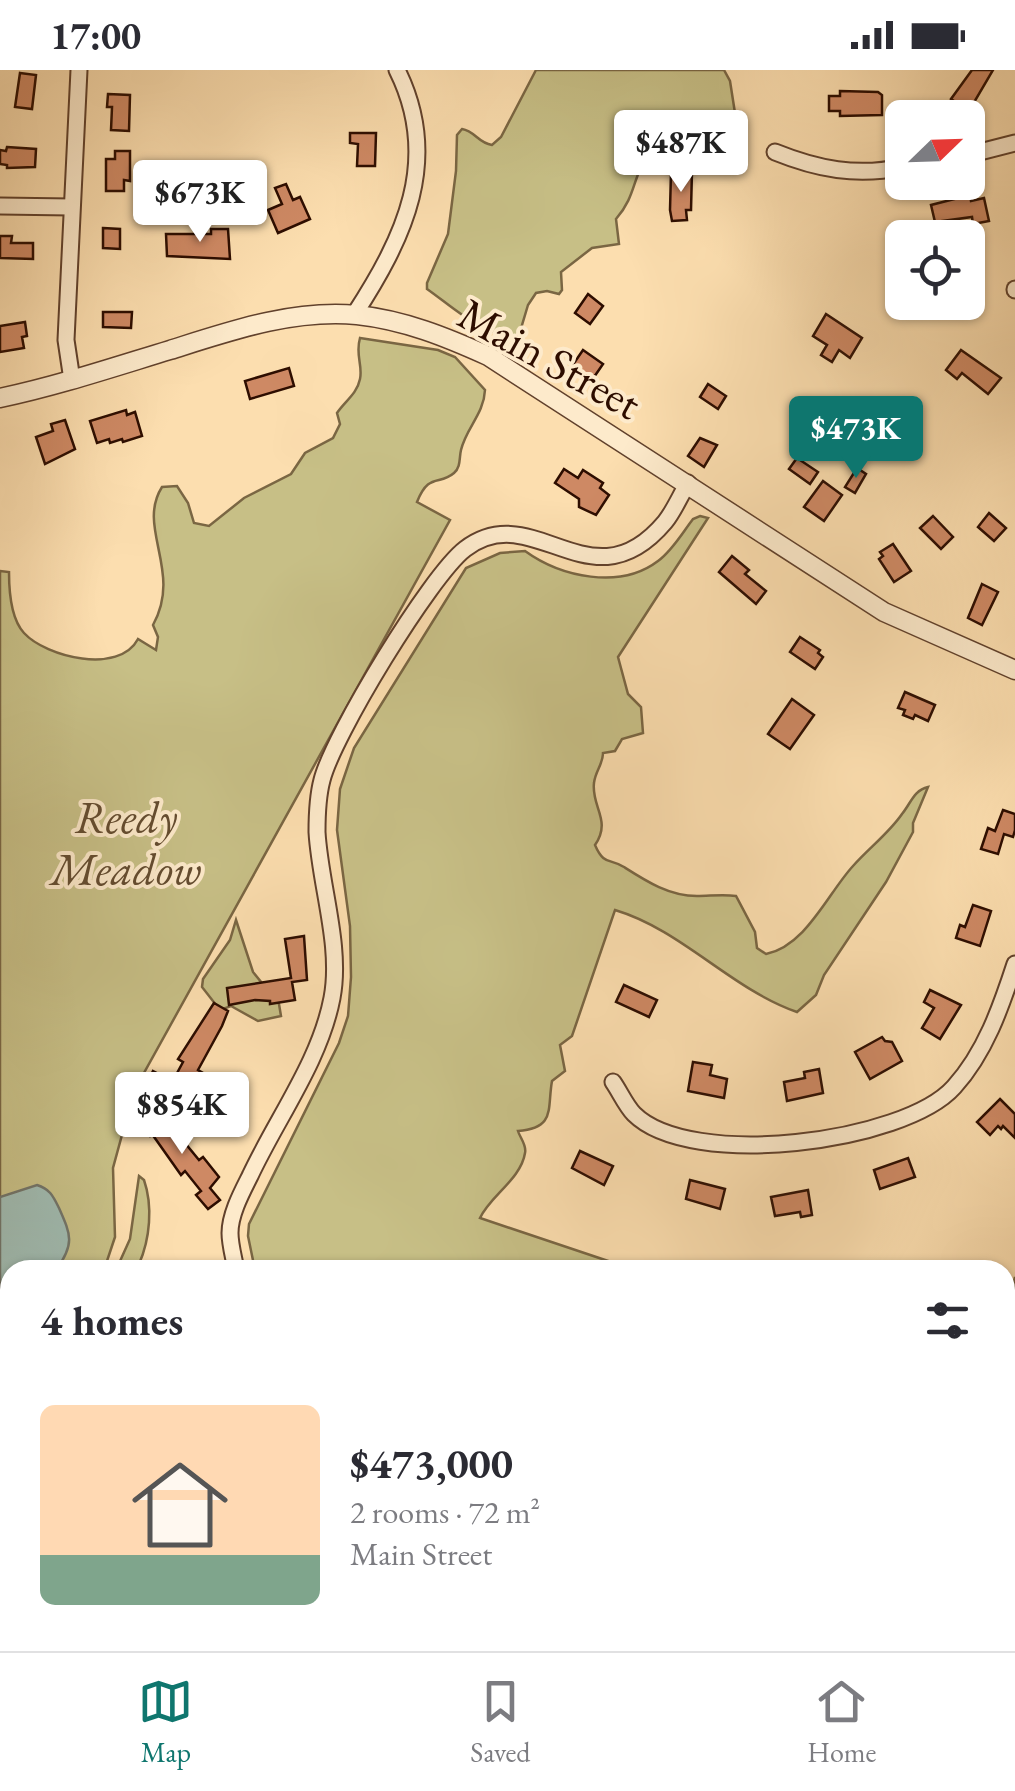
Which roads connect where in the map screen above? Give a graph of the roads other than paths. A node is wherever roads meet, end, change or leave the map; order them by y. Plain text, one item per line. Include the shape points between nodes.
1 (79, 70) edge
2 (397, 70) edge
3 (1015, 143) edge
4 (985, 151) edge
5 (775, 152) dead end
6 (885, 170) edge
7 (0, 206) edge
8 (71, 207) junction
9 (354, 315) junction
10 (72, 380) junction
11 (0, 398) edge
12 (688, 483) junction
13 (1015, 670) edge
14 (1015, 964) edge
15 (614, 1082) dead end
16 (234, 1260) edge

1 - 8 street
2 - 9 street via 415,118 418,168 378,277
3 - 4 street
5 - 6 street via 835,171
7 - 8 street
8 - 10 street via 66,340
9 - 10 street, Main Street via 261,323
9 - 12 street, Main Street via 440,334 488,356
10 - 11 street, Main Street
12 - 13 street, Main Street via 884,612
12 - 16 street via 666,521 640,547 614,558 522,535 470,545 422,601 352,717 322,779 317,829 333,996 316,1047 240,1197 230,1230
14 - 15 street via 983,1048 953,1089 920,1112 874,1130 766,1146 706,1142 635,1116

